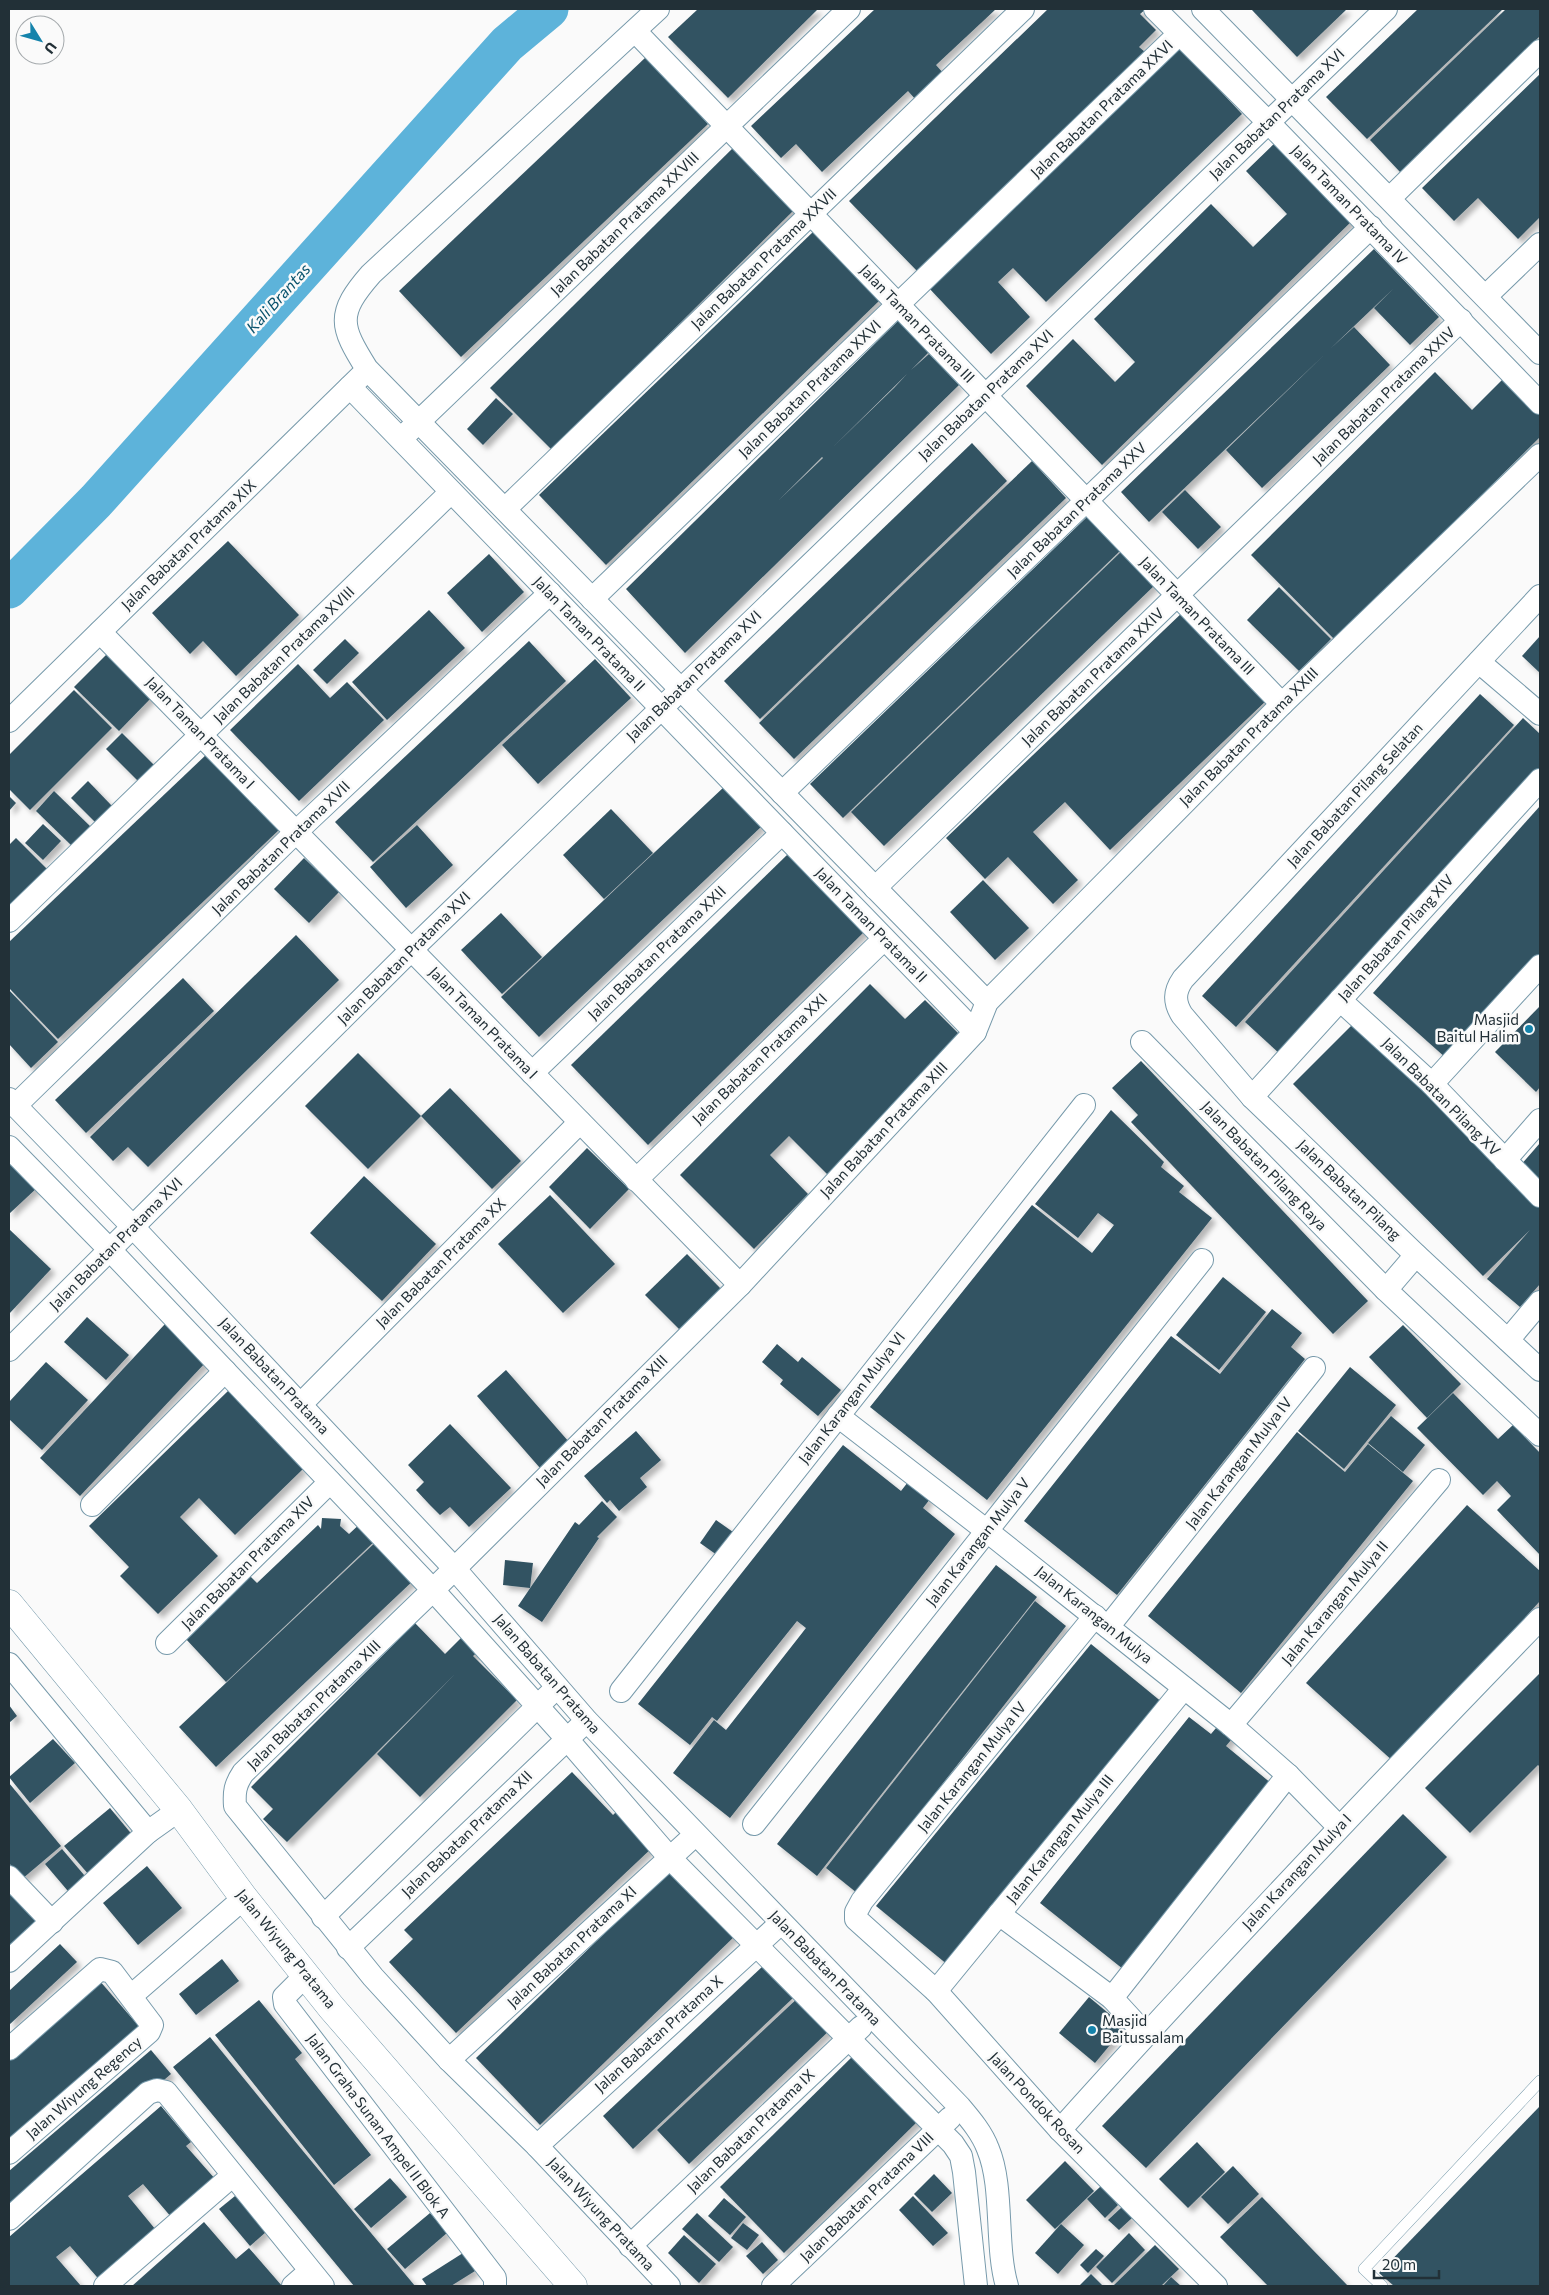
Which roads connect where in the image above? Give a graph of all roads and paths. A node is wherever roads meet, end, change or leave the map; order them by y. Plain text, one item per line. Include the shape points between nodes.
1 (658, 9) edge
2 (849, 9) edge
3 (1023, 9) edge
4 (1155, 9) edge
5 (1203, 9) edge
6 (1386, 9) edge
7 (635, 31) junction
8 (1179, 34) junction
9 (1540, 51) edge
10 (1293, 99) junction
11 (1269, 123) junction
12 (727, 127) junction
13 (1390, 198) junction
14 (811, 214) junction
15 (1371, 227) junction
16 (1540, 244) edge
17 (1486, 296) junction
18 (898, 305) junction
19 (1461, 320) junction
20 (1540, 353) edge
21 (367, 369) junction
22 (350, 387) junction
23 (985, 396) junction
24 (1540, 403) edge
25 (418, 421) junction
26 (401, 439) junction
27 (1540, 455) edge
28 (452, 492) junction
29 (1086, 501) junction
30 (505, 509) junction
31 (550, 593) junction
32 (1177, 596) junction
33 (1540, 596) edge
34 (592, 599) junction
35 (100, 632) junction
36 (1479, 662) junction
37 (680, 688) junction
38 (1282, 704) junction
39 (661, 708) junction
40 (1540, 714) edge
41 (9, 721) edge
42 (201, 735) junction
43 (1540, 780) edge
44 (782, 793) junction
45 (296, 832) junction
46 (782, 833) junction
47 (875, 888) junction
48 (9, 921) edge
49 (884, 939) junction
50 (411, 950) junction
51 (1540, 966) edge
52 (1175, 997) joint
53 (1340, 1000) junction
54 (987, 1002) junction
55 (974, 1032) junction
56 (1142, 1042) dead end
57 (532, 1073) junction
58 (1432, 1084) junction
59 (1252, 1097) junction
60 (12, 1102) edge
61 (1084, 1105) dead end
62 (1540, 1120) edge
63 (580, 1122) junction
64 (9, 1147) edge
65 (1505, 1160) junction
66 (636, 1180) junction
67 (1540, 1196) edge
68 (133, 1227) junction
69 (110, 1250) junction
70 (1202, 1260) dead end
71 (1412, 1261) junction
72 (740, 1285) junction
73 (1389, 1287) junction
74 (1540, 1302) edge
75 (1508, 1340) junction
76 (9, 1350) edge
77 (1314, 1368) dead end
78 (224, 1370) junction
79 (1540, 1370) edge
80 (301, 1404) junction
81 (838, 1416) junction
82 (1540, 1435) edge
83 (1439, 1480) dead end
84 (330, 1482) junction
85 (92, 1505) dead end
86 (987, 1530) junction
87 (454, 1568) junction
88 (433, 1590) junction
89 (9, 1604) edge
90 (1540, 1619) edge
91 (1102, 1622) junction
92 (167, 1643) dead end
93 (9, 1664) edge
94 (557, 1688) junction
95 (1184, 1688) junction
96 (621, 1691) dead end
97 (537, 1705) junction
98 (587, 1721) junction
99 (1231, 1725) junction
100 (567, 1739) junction
101 (1288, 1775) junction
102 (235, 1806) joint
103 (179, 1810) junction
104 (754, 1824) dead end
105 (1339, 1827) junction
106 (148, 1832) junction
107 (695, 1835) junction
108 (669, 1857) junction
109 (9, 1877) edge
110 (244, 1898) junction
111 (999, 1914) junction
112 (323, 1916) junction
113 (52, 1922) junction
114 (857, 1922) joint
115 (782, 1923) junction
116 (757, 1944) junction
117 (348, 1948) junction
118 (9, 1961) edge
119 (306, 1975) junction
120 (936, 1991) junction
121 (131, 1996) junction
122 (1112, 1998) junction
123 (873, 2017) junction
124 (1145, 2034) junction
125 (849, 2037) junction
126 (9, 2049) edge
127 (449, 2060) junction
128 (1540, 2081) edge
129 (960, 2107) junction
130 (940, 2129) junction
131 (1060, 2130) junction
132 (537, 2146) junction
133 (9, 2153) edge
134 (232, 2176) junction
135 (9, 2219) edge
136 (630, 2246) junction
137 (308, 2282) edge
138 (495, 2282) edge
139 (106, 2286) edge
140 (574, 2286) edge
141 (669, 2286) edge
142 (774, 2286) edge
143 (976, 2286) edge
144 (1007, 2286) edge
145 (1216, 2286) edge
146 (1382, 2286) edge

1 - 7 street
2 - 12 street, Jalan Babatan Pratama XXVIII
3 - 14 street, Jalan Babatan Pratama XXVII
4 - 8 street, Jalan Taman Pratama IV
5 - 10 street
6 - 10 street, Jalan Babatan Pratama XVI
7 - 12 street, Jalan Taman Pratama III
7 - 21 street via 357,290 347,306 346,323 350,341
8 - 11 street, Jalan Taman Pratama IV
8 - 18 street, Jalan Babatan Pratama XXVI
9 - 13 street
10 - 11 street, Jalan Babatan Pratama XVI
10 - 13 street
11 - 15 street, Jalan Taman Pratama IV
11 - 23 street, Jalan Babatan Pratama XVI
12 - 14 street, Jalan Taman Pratama III
12 - 25 street, Jalan Babatan Pratama XXVIII
13 - 17 street
14 - 18 street, Jalan Taman Pratama III
14 - 30 street, Jalan Babatan Pratama XXVII
15 - 19 street, Jalan Taman Pratama IV
15 - 29 street, Jalan Babatan Pratama XXV
16 - 17 street
17 - 20 street
18 - 23 street, Jalan Taman Pratama III
18 - 34 street, Jalan Babatan Pratama XXVI
19 - 24 street, Jalan Taman Pratama IV
19 - 32 street, Jalan Babatan Pratama XXIV
21 - 22 street, Jalan Babatan Pratama XIX
21 - 25 street, Jalan Taman Pratama II
22 - 26 street, Jalan Taman Pratama II
22 - 35 street, Jalan Babatan Pratama XIX
23 - 29 street, Jalan Taman Pratama III
23 - 37 street, Jalan Babatan Pratama XVI
25 - 26 street, Jalan Babatan Pratama XXVIII
25 - 30 street, Jalan Taman Pratama II
26 - 28 street, Jalan Taman Pratama II
27 - 38 street, Jalan Babatan Pratama XXIII
28 - 31 street, Jalan Taman Pratama II
28 - 42 street, Jalan Babatan Pratama XVIII
29 - 32 street, Jalan Taman Pratama III
29 - 44 street, Jalan Babatan Pratama XXV
30 - 34 street, Jalan Taman Pratama II
31 - 39 street, Jalan Taman Pratama II
31 - 45 street, Jalan Babatan Pratama XVII
32 - 38 street, Jalan Taman Pratama III
32 - 47 street, Jalan Babatan Pratama XXIV
33 - 36 street, Jalan Babatan Pilang Selatan
34 - 37 street, Jalan Taman Pratama II
35 - 41 street, Jalan Babatan Pratama XIX
35 - 42 street, Jalan Taman Pratama I
36 - 40 street
36 - 52 street, Jalan Babatan Pilang Selatan via 1183,979
37 - 39 street, Jalan Babatan Pratama XVI
37 - 44 street, Jalan Taman Pratama II
38 - 54 street, Jalan Babatan Pratama XXIII
39 - 46 street, Jalan Taman Pratama II
39 - 50 street, Jalan Babatan Pratama XVI
42 - 45 street, Jalan Taman Pratama I
42 - 48 street, Jalan Babatan Pratama XVIII
43 - 53 street, Jalan Babatan Pilang XIV
44 - 47 street, Jalan Taman Pratama II
45 - 50 street, Jalan Taman Pratama I
45 - 60 street, Jalan Babatan Pratama XVII
46 - 49 street, Jalan Taman Pratama II
46 - 57 street, Jalan Babatan Pratama XXII
47 - 54 street, Jalan Taman Pratama II
49 - 55 street, Jalan Taman Pratama II
49 - 66 street, Jalan Babatan Pratama XXI
50 - 57 street, Jalan Taman Pratama I
50 - 68 street, Jalan Babatan Pratama XVI
51 - 58 street
52 - 59 street, Jalan Babatan Pilang via 1182,1015
53 - 58 street, Jalan Babatan Pilang XV
53 - 59 street, Jalan Babatan Pilang XIV
54 - 55 street, Jalan Babatan Pratama XXIII
55 - 72 street, Jalan Babatan Pratama XIII
56 - 73 street, Jalan Babatan Pilang Raya
57 - 63 street, Jalan Taman Pratama I
58 - 65 street, Jalan Babatan Pilang XV
59 - 71 street, Jalan Babatan Pilang
60 - 68 street, Jalan Babatan Pratama
61 - 81 street, Jalan Karangan Mulya VI
62 - 65 street
63 - 66 street, Jalan Taman Pratama I
63 - 80 street, Jalan Babatan Pratama XX
64 - 69 street, Jalan Babatan Pratama
65 - 67 street, Jalan Babatan Pilang XV
66 - 72 street, Jalan Taman Pratama I
68 - 69 street, Jalan Babatan Pratama XVI
68 - 80 street, Jalan Babatan Pratama
69 - 76 street, Jalan Babatan Pratama XVI
69 - 78 street, Jalan Babatan Pratama
70 - 86 street, Jalan Karangan Mulya V
71 - 73 street
71 - 75 street, Jalan Babatan Pilang
72 - 87 street, Jalan Babatan Pratama XIII
73 - 82 street, Jalan Babatan Pilang Raya
74 - 75 street
75 - 79 street, Jalan Babatan Pilang
77 - 91 street, Jalan Karangan Mulya IV
78 - 84 street, Jalan Babatan Pratama
78 - 85 street
80 - 87 street, Jalan Babatan Pratama
81 - 86 street, Jalan Karangan Mulya
81 - 96 street, Jalan Karangan Mulya VI
83 - 99 street, Jalan Karangan Mulya II
84 - 88 street, Jalan Babatan Pratama
84 - 92 street, Jalan Babatan Pratama XIV
86 - 91 street, Jalan Karangan Mulya
86 - 104 street, Jalan Karangan Mulya V
87 - 88 street, Jalan Babatan Pratama XIII
87 - 94 street, Jalan Babatan Pratama
88 - 97 street, Jalan Babatan Pratama
88 - 102 street, Jalan Babatan Pratama XIII via 243,1773 234,1789
89 - 103 street, Jalan Wiyung Pratama
90 - 105 street, Jalan Karangan Mulya I
91 - 95 street, Jalan Karangan Mulya
91 - 114 street, Jalan Karangan Mulya IV via 862,1901 856,1912
93 - 106 street
94 - 97 street
94 - 98 street, Jalan Babatan Pratama
95 - 99 street, Jalan Karangan Mulya
95 - 111 street, Jalan Karangan Mulya III
97 - 100 street, Jalan Babatan Pratama
97 - 112 street
98 - 100 street, Jalan Babatan Pratama XII
98 - 107 street, Jalan Babatan Pratama
99 - 101 street, Jalan Karangan Mulya
100 - 108 street, Jalan Babatan Pratama
100 - 117 street, Jalan Babatan Pratama XII
101 - 105 street, Jalan Karangan Mulya
101 - 122 street
102 - 112 street, Jalan Wiyung Pratama
103 - 106 street
103 - 110 street, Jalan Wiyung Pratama
105 - 124 street, Jalan Karangan Mulya I
106 - 113 street
107 - 108 street, Jalan Babatan Pratama XI
107 - 115 street, Jalan Babatan Pratama
108 - 116 street, Jalan Babatan Pratama
108 - 127 street, Jalan Babatan Pratama XI
109 - 113 street
110 - 119 street, Jalan Wiyung Pratama
110 - 121 street
111 - 120 street, Jalan Karangan Mulya III
111 - 122 street
112 - 117 street, Jalan Wiyung Pratama
113 - 118 street
114 - 120 street, Jalan Pondok Rosan
115 - 116 street, Jalan Babatan Pratama X
115 - 123 street, Jalan Babatan Pratama
116 - 125 street, Jalan Babatan Pratama
116 - 132 street, Jalan Babatan Pratama X
117 - 127 street, Jalan Wiyung Pratama
119 - 138 street, Jalan Graha Sunan Ampel II Blok A via 284,1997 285,2004
119 - 140 street, Jalan Wiyung Pratama
120 - 131 street, Jalan Pondok Rosan
121 - 126 street, Jalan Wiyung Regency via 112,1972 100,1969
121 - 133 street, Jalan Wiyung Regency via 151,2022 149,2032
122 - 124 street
123 - 125 street, Jalan Babatan Pratama IX
123 - 129 street, Jalan Babatan Pratama
124 - 131 street, Jalan Karangan Mulya I
125 - 130 street, Jalan Babatan Pratama
125 - 136 street, Jalan Babatan Pratama IX
127 - 132 street, Jalan Wiyung Pratama
128 - 146 lane via 1364,2269
129 - 130 street, Jalan Babatan Pratama VIII
129 - 144 street, Jalan Babatan Pratama via 978,2129 994,2169
130 - 142 street, Jalan Babatan Pratama VIII
130 - 143 street, Jalan Babatan Pratama via 961,2156
131 - 145 street, Jalan Pondok Rosan
132 - 136 street, Jalan Wiyung Pratama
134 - 135 street via 166,2092 157,2090 148,2093
134 - 137 street
134 - 139 street
136 - 141 street, Jalan Wiyung Pratama

